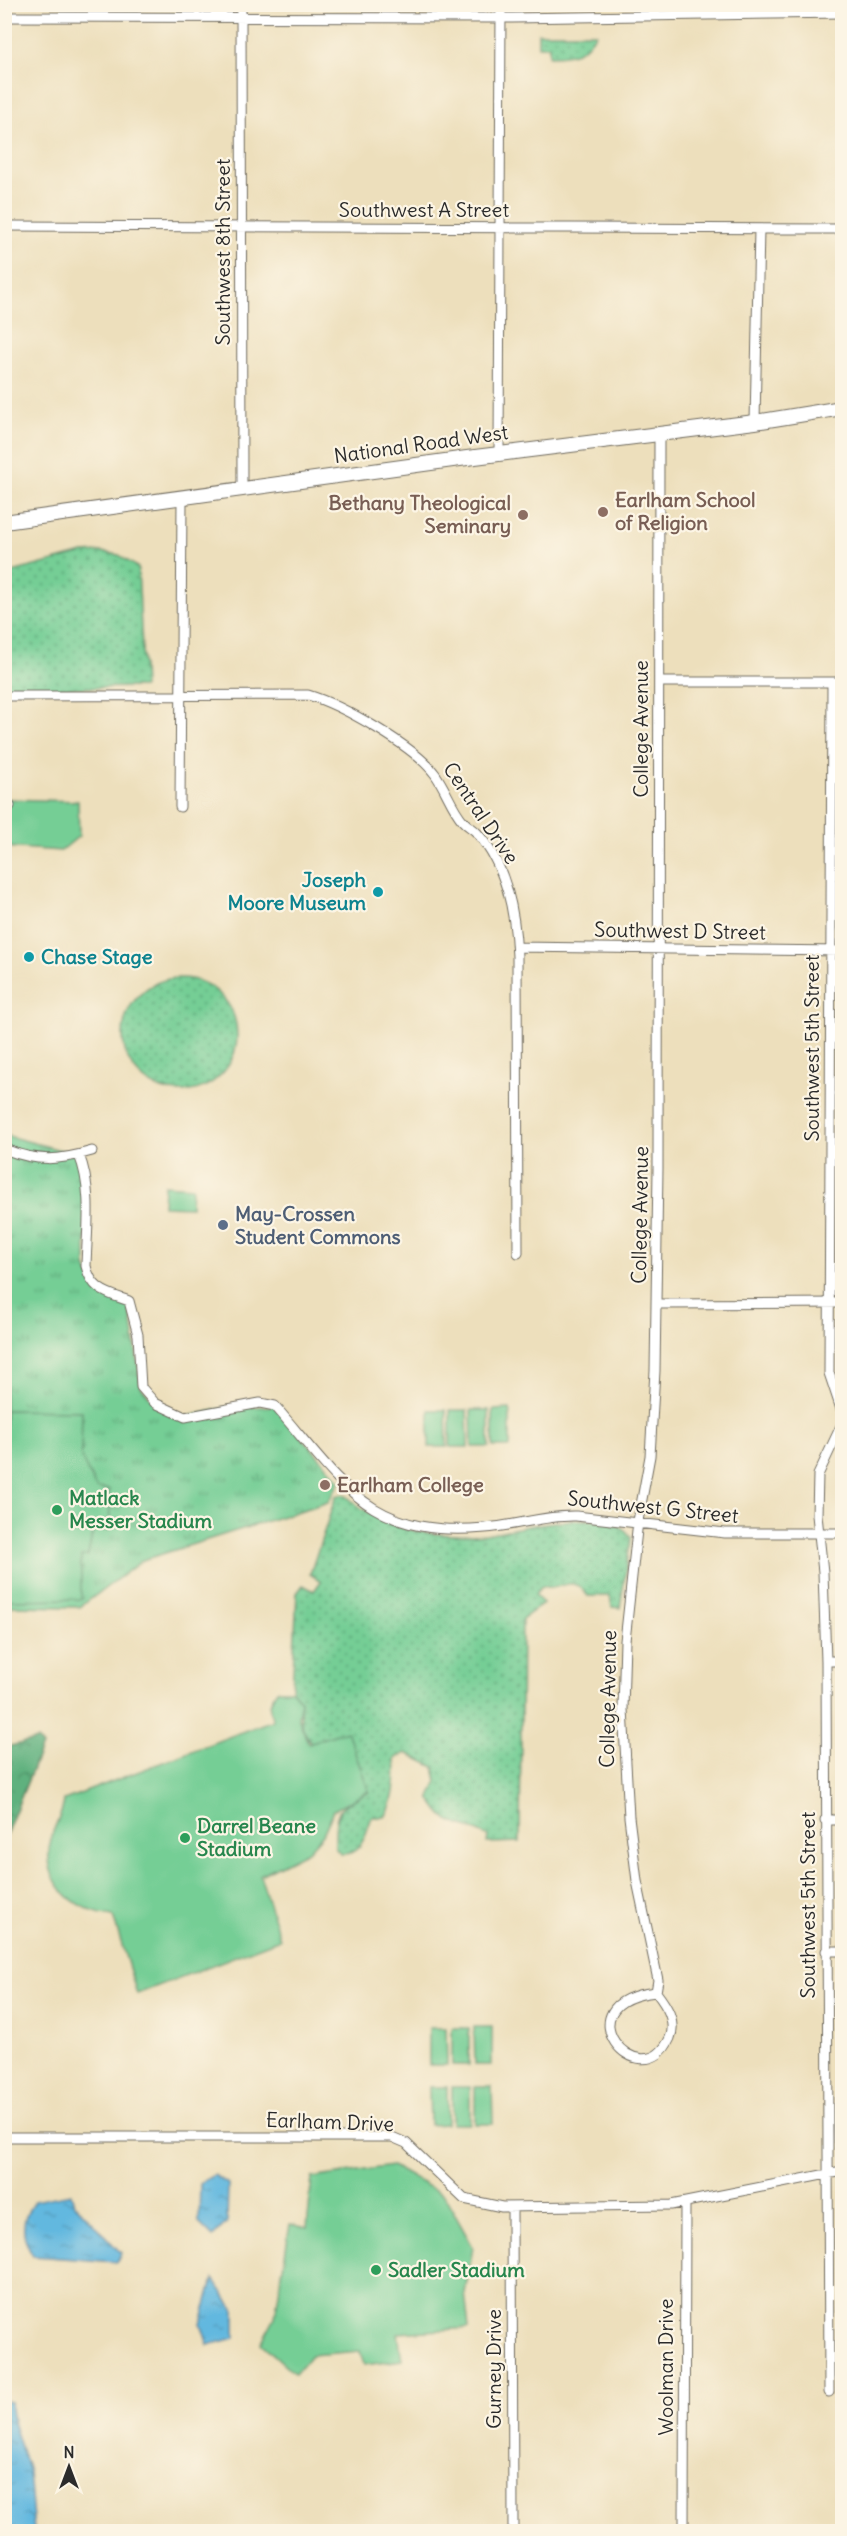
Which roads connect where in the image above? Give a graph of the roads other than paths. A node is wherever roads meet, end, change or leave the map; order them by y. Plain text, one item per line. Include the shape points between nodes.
1 (241, 4) edge
2 (501, 4) edge
3 (693, 4) edge
4 (843, 13) edge
5 (240, 16) junction
6 (693, 16) junction
7 (4, 17) edge
8 (501, 18) junction
9 (4, 226) edge
10 (241, 227) junction
11 (501, 228) junction
12 (759, 229) junction
13 (843, 230) edge
14 (843, 408) edge
15 (755, 422) junction
16 (659, 433) junction
17 (499, 453) junction
18 (242, 488) junction
19 (182, 498) junction
20 (4, 522) edge
21 (832, 681) junction
22 (659, 682) junction
23 (843, 682) edge
24 (4, 696) edge
25 (181, 696) junction
26 (180, 807) dead end
27 (517, 947) junction
28 (658, 949) junction
29 (830, 951) junction
30 (843, 951) edge
31 (4, 1149) edge
32 (92, 1151) dead end
33 (79, 1155) junction
34 (518, 1253) dead end
35 (843, 1303) edge
36 (657, 1304) junction
37 (829, 1304) junction
38 (843, 1412) edge
39 (843, 1424) edge
40 (639, 1521) junction
41 (820, 1533) junction
42 (843, 1533) edge
43 (826, 1661) junction
44 (843, 1661) edge
45 (825, 1820) junction
46 (843, 1820) edge
47 (826, 1952) junction
48 (843, 1952) edge
49 (656, 1992) junction
50 (4, 2137) edge
51 (843, 2170) edge
52 (827, 2174) junction
53 (685, 2203) junction
54 (512, 2207) junction
55 (830, 2392) dead end
56 (513, 2532) edge
57 (684, 2532) edge

1 - 5 street, Southwest 8th Street
2 - 8 street
3 - 6 street
4 - 6 street
5 - 7 street
5 - 8 street
5 - 10 street, Southwest 8th Street
6 - 8 street
8 - 11 street
9 - 10 street, Southwest A Street
10 - 11 street, Southwest A Street
10 - 18 street, Southwest 8th Street
11 - 12 street, Southwest A Street
11 - 17 street
12 - 13 street, Southwest A Street
12 - 15 street
14 - 15 main road, National Road West
15 - 16 main road, National Road West
16 - 17 main road, National Road West
16 - 22 street, College Avenue
17 - 18 main road, National Road West
18 - 19 main road, National Road West
19 - 20 main road, National Road West
19 - 25 street
21 - 22 street
21 - 23 street
21 - 29 street, Southwest 5th Street
22 - 28 street, College Avenue
24 - 25 street, Central Drive
25 - 26 street
25 - 27 street, Central Drive via 308,695 361,719 423,760 464,822 477,832 510,892
27 - 28 street, Southwest D Street
27 - 34 street, Central Drive
28 - 29 street, Southwest D Street
28 - 36 street, College Avenue
29 - 30 street, Southwest D Street
29 - 37 street, Southwest 5th Street
31 - 33 street via 52,1161
32 - 33 street
33 - 40 street, Southwest G Street via 85,1168 87,1192 89,1277 93,1285 129,1300 138,1335 141,1387 155,1403 185,1417 260,1403 275,1406 354,1496 378,1513 415,1526 487,1528 555,1515
35 - 37 street
36 - 37 street
36 - 40 street, College Avenue via 650,1456
37 - 38 street, Southwest 5th Street via 829,1374
39 - 41 street, Southwest 5th Street via 818,1475
40 - 41 street, Southwest G Street via 725,1533
40 - 49 street, College Avenue via 625,1641 624,1748 638,1881 658,1980
41 - 42 street, Southwest G Street
41 - 43 street, Southwest 5th Street
43 - 44 street
43 - 45 street, Southwest 5th Street
45 - 46 street
45 - 47 street, Southwest 5th Street
47 - 48 street
47 - 52 street, Southwest 5th Street
49 - 49 street, College Avenue via 631,1996 612,2013 610,2037 626,2055 650,2057 669,2040 672,2024
50 - 54 street, Earlham Drive via 392,2137 406,2143 464,2199
51 - 52 street, Earlham Drive
52 - 53 street, Earlham Drive
52 - 55 street, Southwest 5th Street
53 - 54 street, Earlham Drive
53 - 57 street, Woolman Drive
54 - 56 street, Gurney Drive

